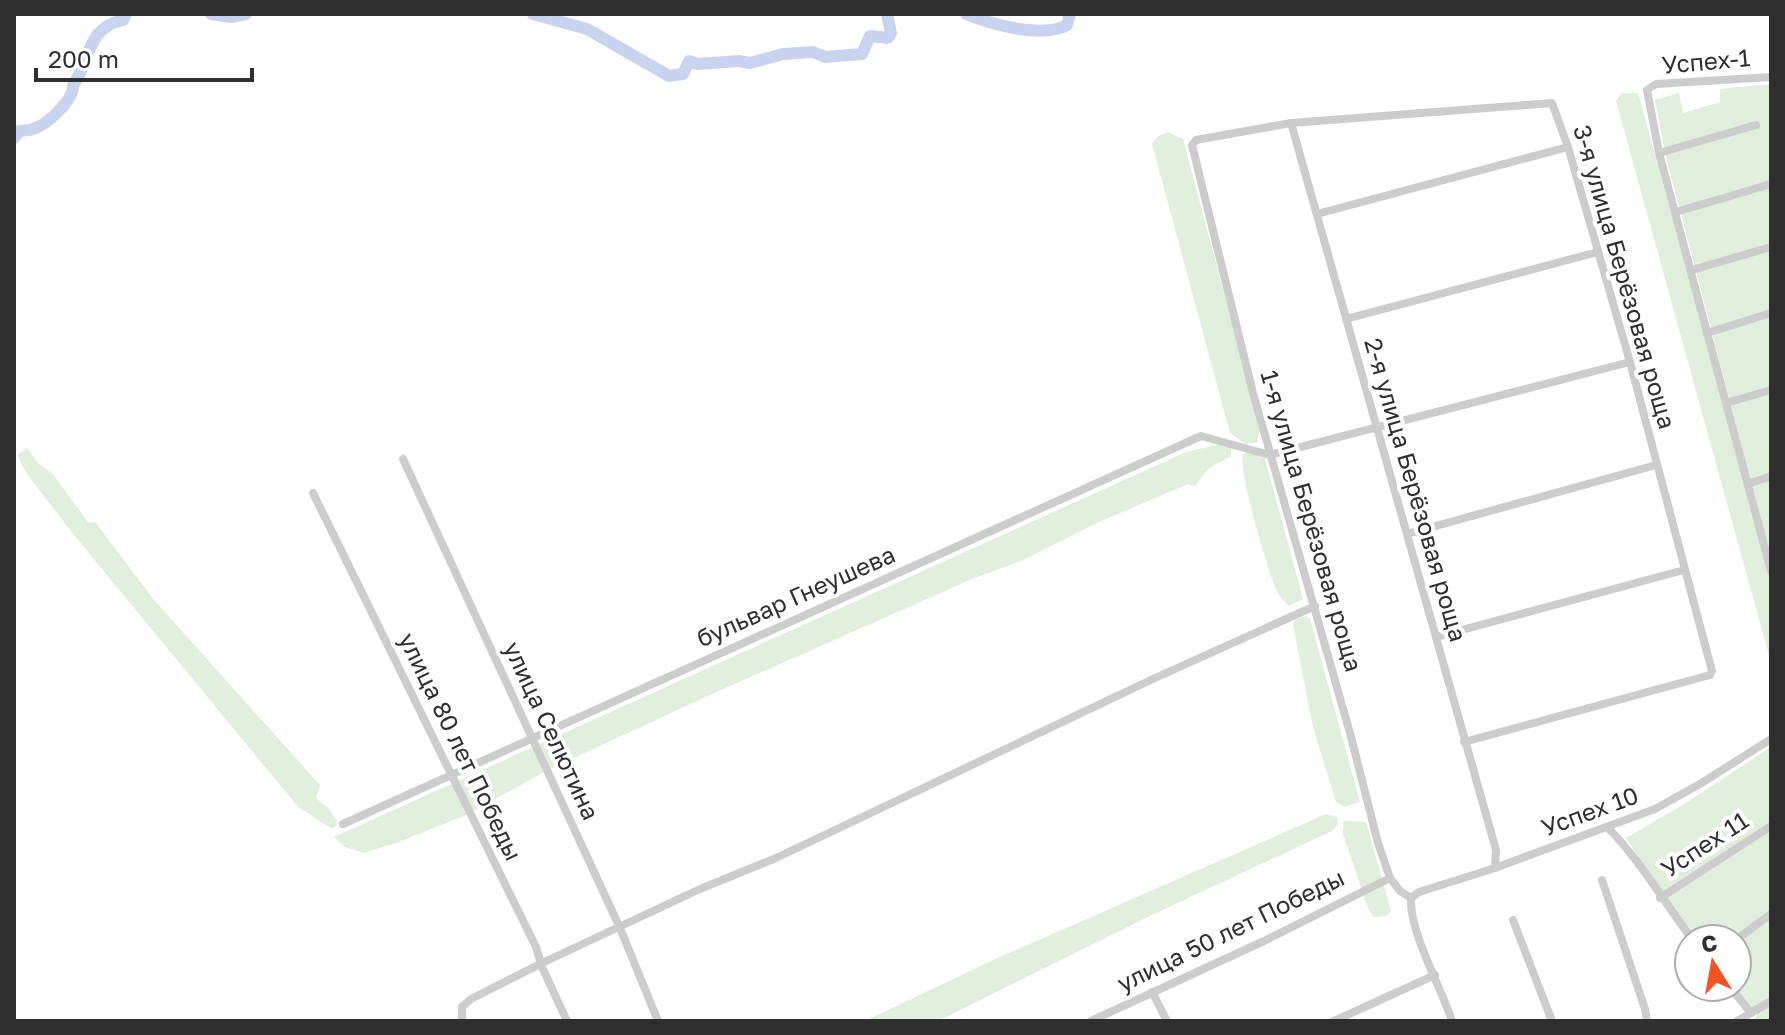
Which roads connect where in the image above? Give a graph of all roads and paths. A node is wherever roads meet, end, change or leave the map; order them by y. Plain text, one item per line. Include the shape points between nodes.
1 (1771, 77) edge
2 (1291, 123) junction
3 (1756, 125) dead end
4 (1192, 145) joint
5 (1568, 147) junction
6 (1659, 153) junction
7 (1771, 184) edge
8 (1676, 212) junction
9 (1317, 214) junction
10 (1771, 247) edge
11 (1598, 252) junction
12 (1692, 270) junction
13 (1771, 313) edge
14 (1346, 319) junction
15 (1707, 333) junction
16 (1630, 362) junction
17 (1771, 390) edge
18 (1726, 403) junction
19 (1377, 427) junction
20 (1270, 455) junction
21 (403, 459) dead end
22 (1656, 465) junction
23 (1771, 476) edge
24 (1748, 484) junction
25 (313, 493) dead end
26 (1407, 534) junction
27 (1769, 558) edge
28 (1684, 570) junction
29 (1771, 571) edge
30 (1315, 606) junction
31 (1436, 637) junction
32 (532, 738) junction
33 (1771, 739) edge
34 (1464, 742) junction
35 (451, 774) junction
36 (343, 824) dead end
37 (1771, 826) edge
38 (1608, 828) junction
39 (1495, 868) junction
40 (1390, 878) junction
41 (1602, 880) dead end
42 (1411, 898) junction
43 (1660, 898) junction
44 (1771, 914) edge
45 (1513, 920) dead end
46 (1680, 923) edge
47 (1753, 927) edge
48 (620, 928) junction
49 (542, 963) junction
50 (1435, 975) junction
51 (1152, 992) junction
52 (1771, 1001) edge
53 (1743, 1003) edge
54 (1751, 1013) junction
55 (462, 1021) edge
56 (567, 1021) edge
57 (658, 1021) edge
58 (1091, 1021) edge
59 (1167, 1021) edge
60 (1334, 1021) edge
61 (1452, 1021) edge
62 (1552, 1021) edge
63 (1647, 1021) edge
64 (1737, 1021) edge

1 - 6 street, Успех-1 via 1656,84 1647,90
2 - 4 street, 3-я улица Берёзовая роща via 1196,140
2 - 5 street, 3-я улица Берёзовая роща via 1552,103
2 - 9 street, 2-я улица Берёзовая роща
3 - 6 street
4 - 20 street, 1-я улица Берёзовая роща
5 - 9 street
5 - 11 street, 3-я улица Берёзовая роща
6 - 8 street
7 - 8 street
8 - 12 street
9 - 14 street, 2-я улица Берёзовая роща
10 - 12 street
11 - 14 street
11 - 16 street, 3-я улица Берёзовая роща
12 - 15 street
13 - 15 street
14 - 19 street, 2-я улица Берёзовая роща
15 - 18 street
16 - 19 street
16 - 22 street, 3-я улица Берёзовая роща
17 - 18 street
18 - 24 street
19 - 20 street
19 - 26 street, 2-я улица Берёзовая роща
20 - 30 street, 1-я улица Берёзовая роща
20 - 32 street, бульвар Гнеушева via 1201,436
21 - 32 street, улица Селютина
22 - 26 street
22 - 28 street, 3-я улица Берёзовая роща
23 - 24 street
24 - 27 street
25 - 35 street, улица 80 лет Победы
26 - 31 street, 2-я улица Берёзовая роща
27 - 29 street
28 - 31 street
28 - 34 street, 3-я улица Берёзовая роща via 1710,675
30 - 40 street, 1-я улица Берёзовая роща
30 - 48 street
31 - 34 street, 2-я улица Берёзовая роща
32 - 35 street, бульвар Гнеушева
32 - 48 street, улица Селютина
33 - 38 street, Успех 10 via 1655,809
34 - 39 street, 2-я улица Берёзовая роща via 1496,850
35 - 36 street, бульвар Гнеушева
35 - 49 street, улица 80 лет Победы
37 - 43 street, Успех 11
38 - 39 street, Успех 10
38 - 43 street
39 - 42 street, Успех 10
40 - 42 street
40 - 51 street, улица 50 лет Победы
41 - 63 street
42 - 50 street
43 - 46 street
44 - 47 street
45 - 62 street
48 - 49 street
48 - 57 street, улица Селютина
49 - 55 street via 471,999 462,1007
49 - 56 street, улица 80 лет Победы
50 - 60 street
50 - 61 street
51 - 58 street, улица 50 лет Победы
51 - 59 street
52 - 54 street
53 - 54 street
54 - 64 street

